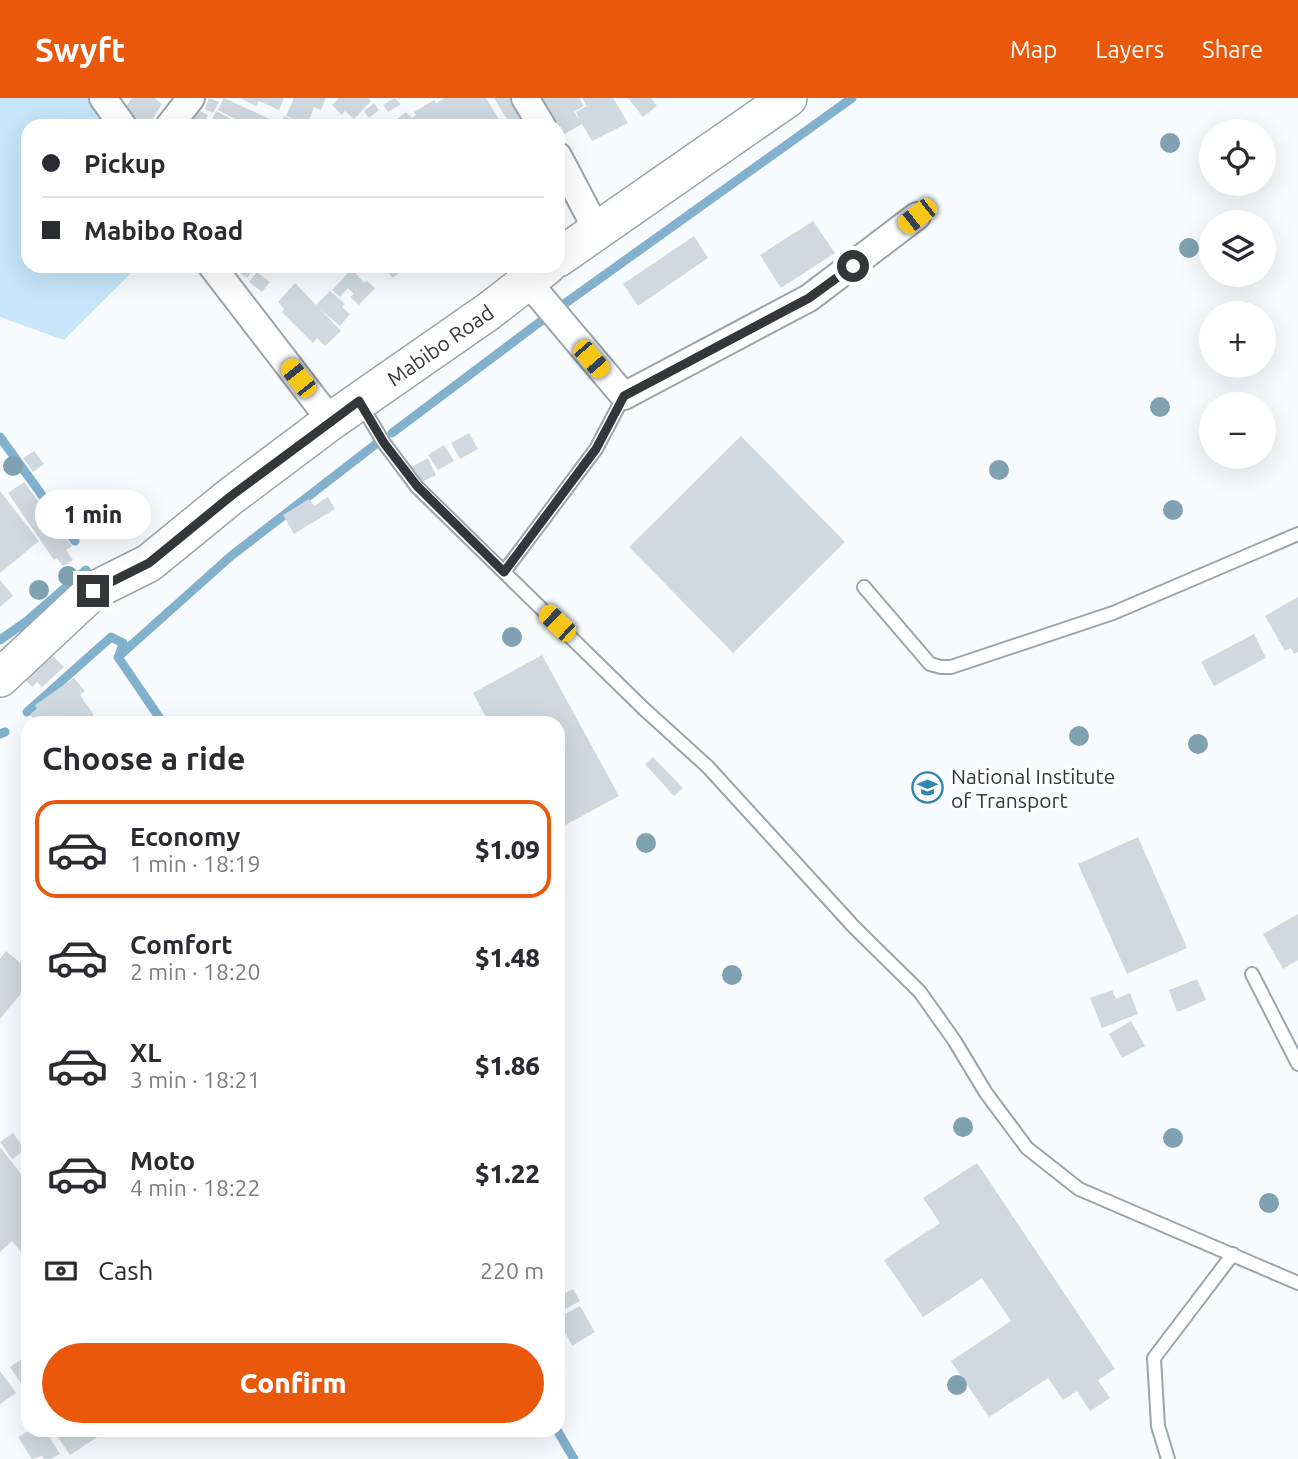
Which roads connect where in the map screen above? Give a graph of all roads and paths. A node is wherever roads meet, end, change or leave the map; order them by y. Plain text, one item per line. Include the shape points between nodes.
1 (103, 98) edge
2 (191, 98) edge
3 (525, 98) edge
4 (788, 98) edge
5 (118, 119) edge
6 (174, 119) edge
7 (538, 119) edge
8 (565, 169) edge
9 (917, 216) dead end
10 (597, 230) junction
11 (565, 253) edge
12 (218, 273) edge
13 (537, 273) edge
14 (624, 396) junction
15 (345, 411) junction
16 (1298, 534) edge
17 (504, 572) junction
18 (864, 587) dead end
19 (0, 678) edge
20 (1252, 974) dead end
21 (1298, 1064) edge
22 (1233, 1254) junction
23 (1298, 1283) edge
24 (1168, 1459) edge

1 - 5 street
2 - 6 street
3 - 7 street
4 - 10 main road
8 - 10 street
9 - 14 street via 809,298
10 - 11 main road
12 - 15 street
13 - 14 street
13 - 15 main road, Mabibo Road
14 - 17 lane via 596,449
15 - 17 lane via 384,443 417,486
15 - 19 main road, Mabibo Road via 149,563 93,591
16 - 18 lane via 1113,612 951,667 930,664
17 - 22 lane via 708,767 920,992 1027,1148 1079,1189
20 - 21 lane
22 - 23 lane
22 - 24 lane via 1154,1359 1158,1426

